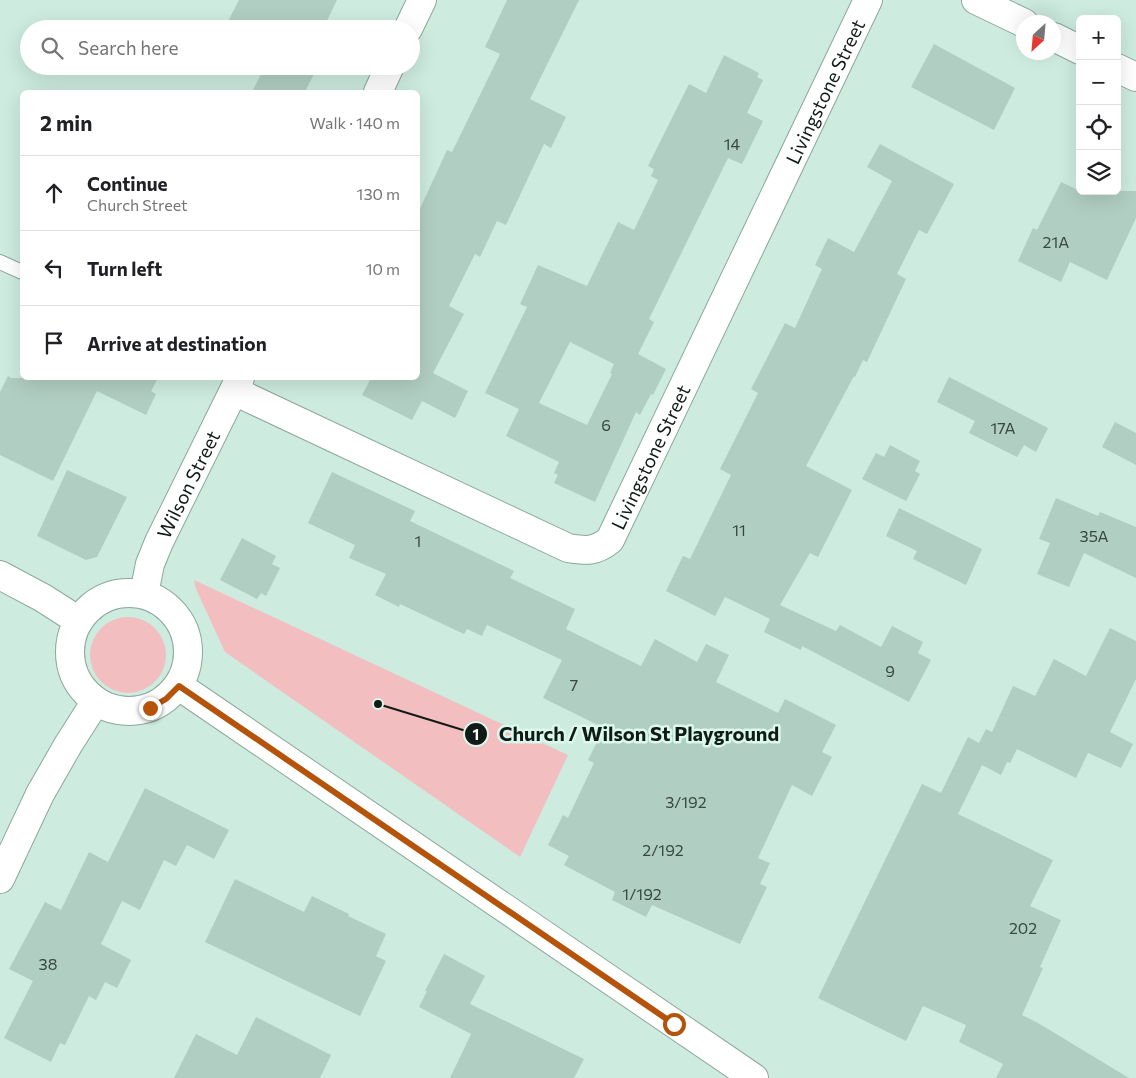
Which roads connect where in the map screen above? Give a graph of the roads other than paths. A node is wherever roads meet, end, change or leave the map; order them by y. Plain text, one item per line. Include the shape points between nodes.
1 (422, 0) edge
2 (868, 0) edge
3 (976, 0) edge
4 (1016, 19) edge
5 (412, 20) edge
6 (1061, 40) edge
7 (1076, 48) edge
8 (1121, 70) edge
9 (386, 75) edge
10 (1136, 77) edge
11 (379, 90) edge
12 (0, 262) edge
13 (20, 271) edge
14 (237, 384) edge
15 (0, 575) edge
16 (144, 594) junction
17 (79, 621) junction
18 (179, 686) junction
19 (96, 701) junction
20 (0, 880) edge
21 (754, 1078) edge

1 - 5 street
2 - 14 street, Livingstone Street via 610,540 600,548 585,551 568,548
3 - 4 street
6 - 7 street
8 - 10 street
9 - 11 street
12 - 13 lane
14 - 16 street, Wilson Street via 158,542
15 - 17 street
16 - 17 street via 125,593 107,597 91,606
16 - 18 street via 162,602 176,614 185,631 189,649 187,668
17 - 19 street via 69,649 71,664 84,692
18 - 19 street via 158,704 131,712 112,709
18 - 21 street
19 - 20 street via 40,794

